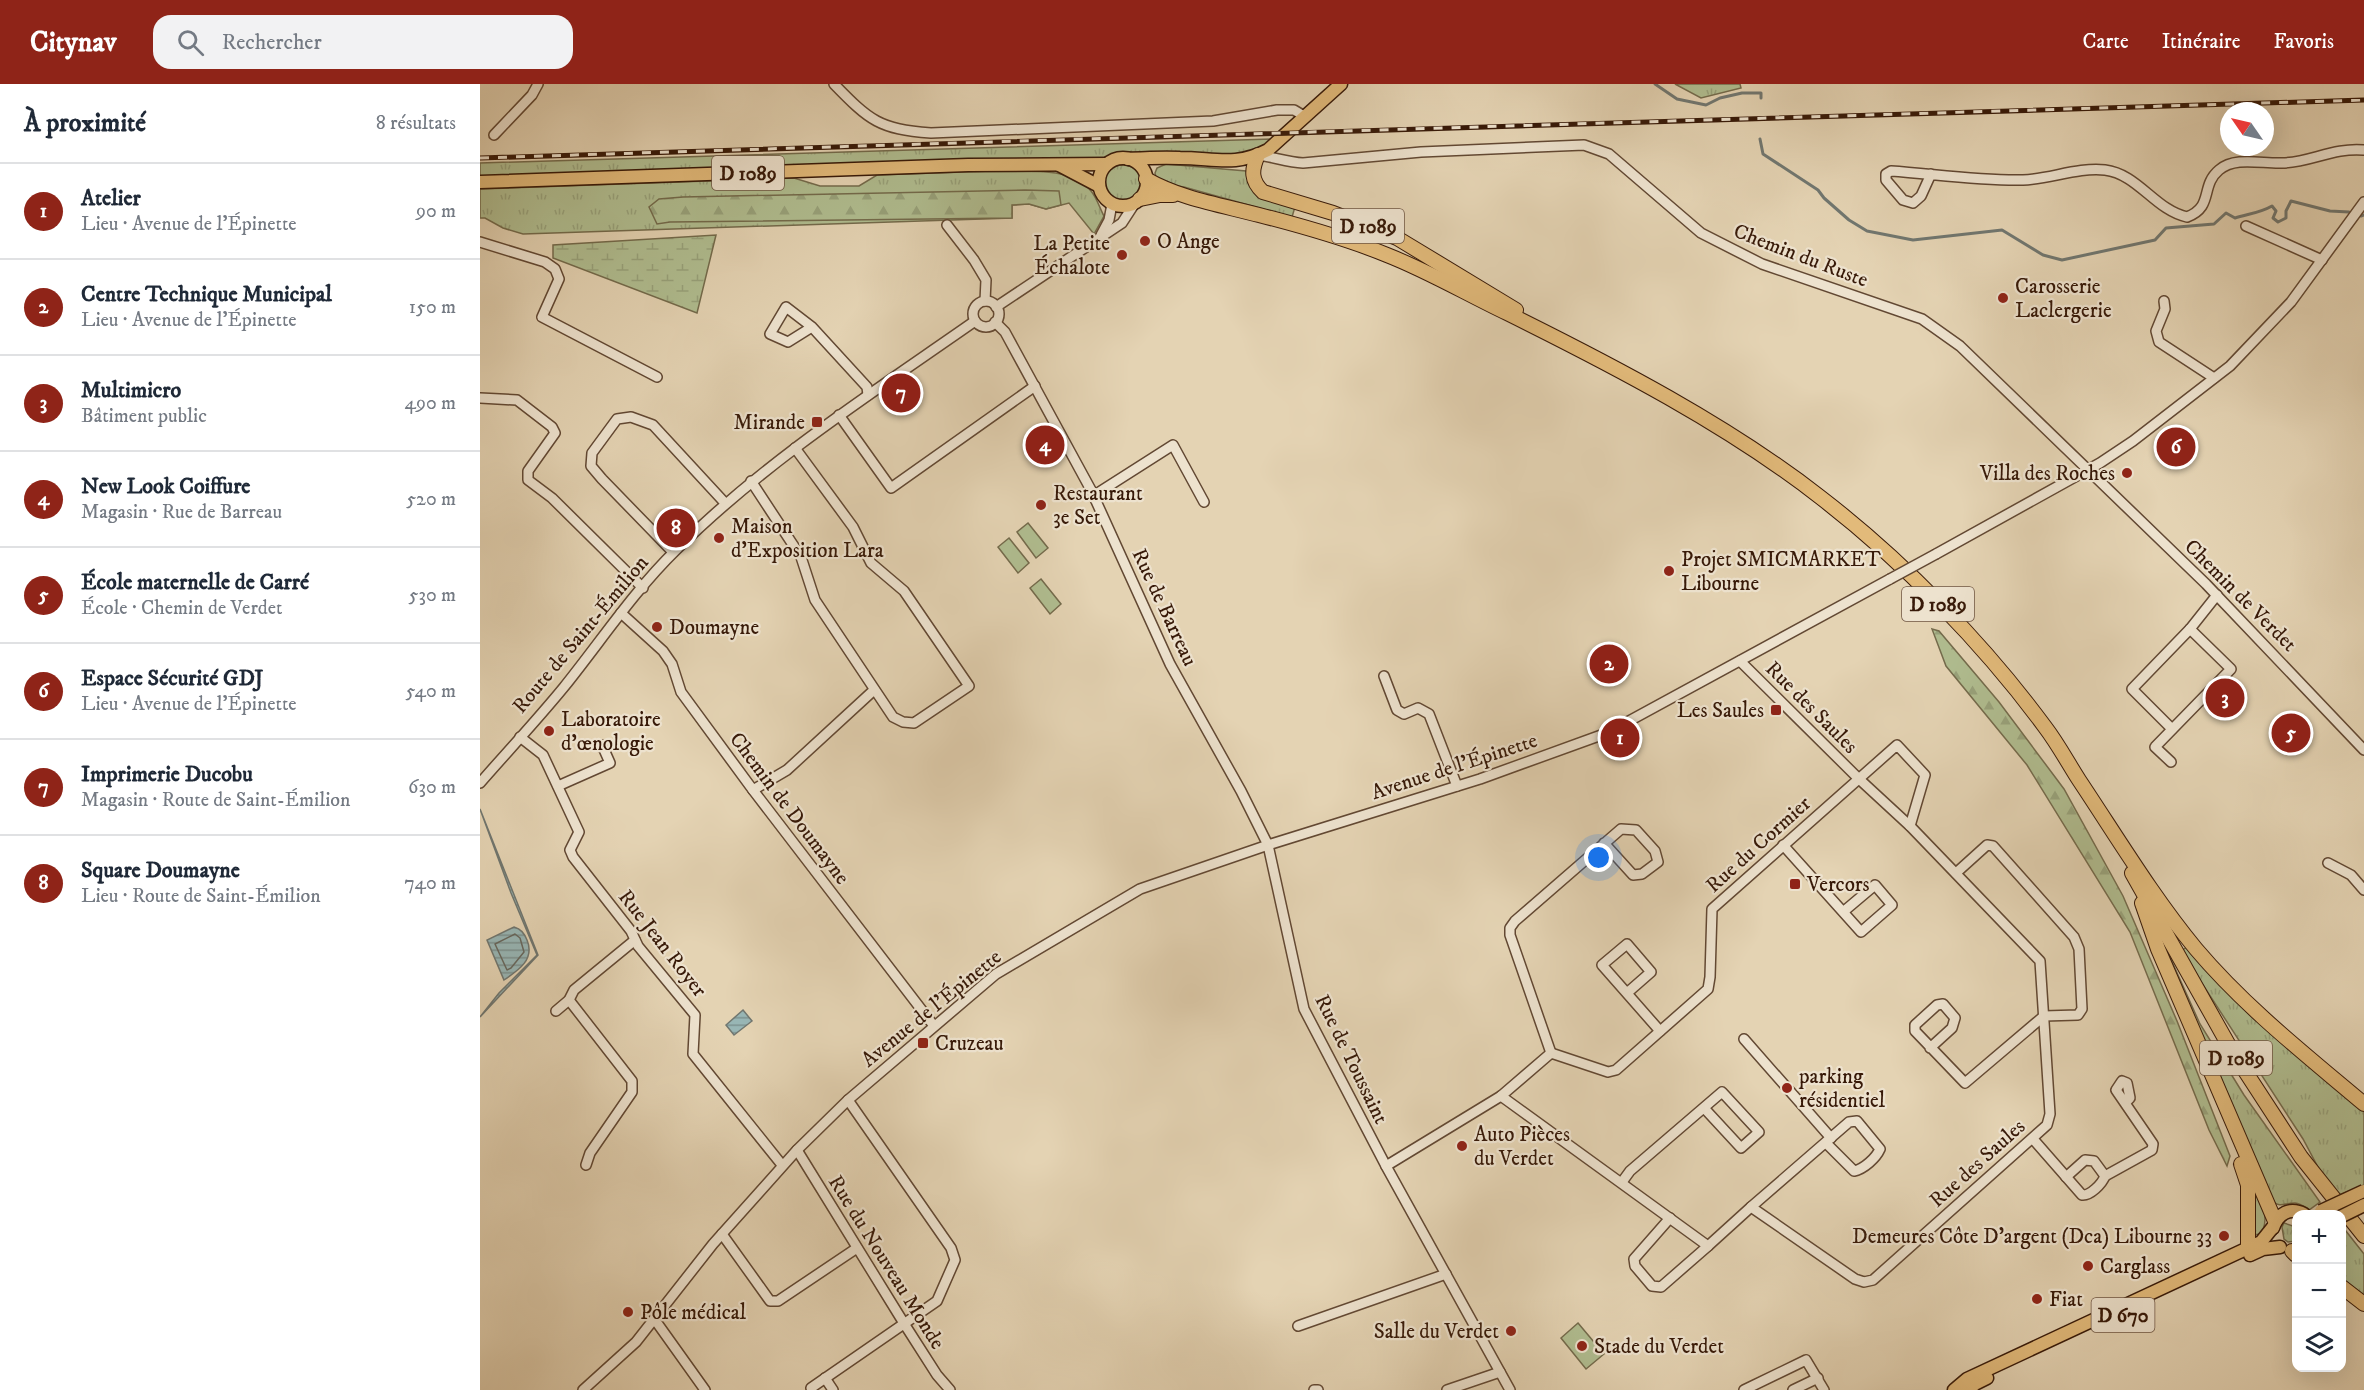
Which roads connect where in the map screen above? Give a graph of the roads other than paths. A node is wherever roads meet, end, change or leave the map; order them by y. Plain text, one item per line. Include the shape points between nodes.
1 (538, 84) edge
2 (834, 84) edge
3 (1341, 84) edge
4 (1304, 116) junction
5 (494, 135) dead end
6 (2364, 150) edge
7 (1258, 155) junction
8 (1165, 158) junction
9 (1128, 159) junction
10 (1107, 164) junction
11 (1058, 165) junction
12 (1931, 174) junction
13 (1146, 176) junction
14 (480, 182) edge
15 (1099, 186) junction
16 (1182, 196) junction
17 (1137, 201) junction
18 (2364, 202) edge
19 (1112, 204) junction
20 (947, 225) dead end
21 (2246, 226) dead end
22 (1101, 236) junction
23 (480, 242) edge
24 (2322, 261) junction
25 (2164, 300) dead end
26 (985, 301) junction
27 (996, 307) junction
28 (975, 321) junction
29 (995, 322) junction
30 (812, 327) dead end
31 (1559, 339) junction
32 (657, 377) dead end
33 (2214, 378) junction
34 (1035, 386) junction
35 (868, 395) junction
36 (480, 398) edge
37 (839, 415) junction
38 (795, 448) junction
39 (2088, 470) junction
40 (751, 481) junction
41 (1093, 496) junction
42 (1204, 502) dead end
43 (725, 503) junction
44 (673, 552) junction
45 (642, 588) junction
46 (2217, 595) junction
47 (621, 613) junction
48 (2190, 629) junction
49 (1740, 662) junction
50 (1384, 676) dead end
51 (874, 690) junction
52 (2172, 729) junction
53 (520, 736) junction
54 (602, 745) dead end
55 (2364, 750) edge
56 (2171, 762) dead end
57 (2077, 777) junction
58 (1858, 778) junction
59 (480, 783) edge
60 (558, 786) junction
61 (1457, 786) junction
62 (753, 790) junction
63 (1910, 826) junction
64 (1604, 843) junction
65 (1268, 845) junction
66 (1783, 845) junction
67 (2328, 863) dead end
68 (2129, 867) junction
69 (1956, 873) junction
70 (2364, 890) edge
71 (1843, 912) junction
72 (635, 940) junction
73 (1627, 993) junction
74 (569, 1000) junction
75 (556, 1011) dead end
76 (2044, 1016) junction
77 (934, 1026) junction
78 (1660, 1031) junction
79 (1744, 1039) dead end
80 (1930, 1047) junction
81 (1551, 1053) junction
82 (1501, 1096) junction
83 (848, 1100) junction
84 (2126, 1102) dead end
85 (2364, 1104) edge
86 (1704, 1108) junction
87 (2228, 1115) junction
88 (2032, 1139) junction
89 (1829, 1140) junction
90 (797, 1150) junction
91 (586, 1165) dead end
92 (782, 1166) junction
93 (1386, 1166) junction
94 (2105, 1176) junction
95 (2066, 1177) junction
96 (1622, 1182) junction
97 (2364, 1191) edge
98 (2364, 1205) edge
99 (1752, 1207) junction
100 (2324, 1210) edge
101 (2292, 1211) edge
102 (2346, 1214) edge
103 (1670, 1218) junction
104 (2274, 1224) junction
105 (722, 1234) junction
106 (2364, 1236) edge
107 (1708, 1245) junction
108 (857, 1248) junction
109 (2248, 1248) junction
110 (2291, 1251) edge
111 (1446, 1274) junction
112 (2346, 1290) edge
113 (2364, 1304) edge
114 (655, 1320) junction
115 (904, 1325) junction
116 (1298, 1326) dead end
117 (1500, 1372) junction
118 (825, 1378) junction
119 (1818, 1378) junction
120 (811, 1388) dead end
121 (583, 1390) edge
122 (705, 1390) edge
123 (833, 1390) edge
124 (950, 1390) edge
125 (1448, 1390) edge
126 (1510, 1390) edge
127 (1744, 1390) edge
128 (1792, 1390) edge
129 (1824, 1390) edge
130 (1954, 1390) edge
131 (1968, 1390) edge

1 - 5 street
2 - 4 street via 875,122 903,131 931,133 1214,121 1277,110 1294,110
3 - 4 main road
4 - 7 main road
6 - 12 street via 2336,151 2291,163 2225,165 2208,186 2205,204 2187,217 2168,210 2128,178 2105,170 2020,180
7 - 8 main road via 1225,161
7 - 31 highway, D 1089 via 1252,171 1255,184 1263,192 1397,238
7 - 39 street, Chemin du Ruste via 1287,162 1584,145 1609,154 1701,233 1762,264 1930,323 1960,346
8 - 9 main road
8 - 13 main road via 1155,162
9 - 10 main road
9 - 13 main road
10 - 11 main road, D 1089
10 - 15 main road
11 - 14 main road, D 1089
11 - 15 main road, D 1089
12 - 12 street via 1921,196 1913,203 1903,200 1886,180 1891,171
13 - 16 highway, D 1089 via 1163,189
13 - 17 main road via 1144,193
15 - 19 main road
16 - 17 highway, D 1089 via 1160,195
16 - 31 highway, D 1089 via 1275,219 1390,256
17 - 19 main road via 1127,206
17 - 22 street via 1122,223
18 - 24 street, Avenue de l'Épinette
19 - 22 street
20 - 26 street via 986,280
21 - 24 street
22 - 27 street
23 - 32 street via 545,262 555,269 559,279 542,317
24 - 33 street, Avenue de l'Épinette via 2272,323
25 - 33 street via 2166,309 2156,331 2159,342
26 - 27 street
26 - 28 street via 975,306
27 - 29 street
28 - 29 street via 985,326
28 - 35 street, Route de Saint-Émilion
29 - 34 street, Rue de Barreau via 1005,332
30 - 35 street via 867,387
31 - 57 highway, D 1089 via 1717,427 1822,498 1933,598 2007,678
33 - 39 street, Avenue de l'Épinette via 2133,441
34 - 37 street via 891,488
34 - 41 street, Rue de Barreau
35 - 37 street, Route de Saint-Émilion
36 - 45 street via 517,400 552,427 555,433 528,471 528,480 552,498
37 - 38 street, Route de Saint-Émilion
38 - 40 street, Route de Saint-Émilion
38 - 51 street via 853,527 871,563 904,591 969,686 914,723 893,717
39 - 46 street, Chemin de Verdet
39 - 49 street, Avenue de l'Épinette, bridge
40 - 43 street, Route de Saint-Émilion
40 - 51 street via 801,557 815,600
41 - 42 street via 1173,445
41 - 65 street, Rue de Barreau via 1170,664
43 - 44 street, Route de Saint-Émilion
43 - 44 street via 653,425 631,417 617,419 592,453 591,466
44 - 45 street, Route de Saint-Émilion
45 - 47 street, Route de Saint-Émilion
46 - 48 street
46 - 55 street, Chemin de Verdet
47 - 53 street, Route de Saint-Émilion
47 - 62 street, Chemin de Doumayne via 663,651 672,664 681,692
48 - 52 street via 2132,689
48 - 52 street via 2231,669
49 - 58 street, Rue des Saules
49 - 61 street, Avenue de l'Épinette via 1607,733
50 - 61 street via 1397,710 1404,714 1418,708 1429,714
51 - 62 street via 787,770
52 - 56 street via 2155,747
53 - 59 street, Route de Saint-Émilion
53 - 60 street via 543,755
54 - 60 street via 610,763
57 - 68 highway, D 1089
57 - 85 highway via 2144,878 2222,979
58 - 63 street, Rue des Saules
58 - 63 street, Rue des Saules via 1896,745 1925,775
58 - 66 street, Rue du Cormier
60 - 72 street, Rue Jean Royer via 579,832 570,850 573,857
61 - 65 street, Avenue de l'Épinette
62 - 77 street, Chemin de Doumayne
63 - 69 street, Rue des Saules
64 - 64 street via 1633,875 1642,874 1658,862 1655,851 1635,830 1621,828
64 - 81 street via 1510,927
65 - 77 street, Avenue de l'Épinette via 1140,889 996,974
65 - 93 street, Rue de Toussaint via 1304,1009
66 - 71 street
66 - 78 street, Rue du Cormier via 1712,909 1708,989
67 - 70 street via 2351,875
68 - 87 highway via 2158,949
68 - 106 highway, D 1089 via 2232,1052 2301,1157
69 - 76 street, Rue des Saules via 2040,961
69 - 76 street via 1987,845 1993,846 2074,937 2079,949 2082,1009 2078,1015
71 - 71 street via 1861,933 1892,905 1875,885
72 - 74 street via 574,990
72 - 92 street, Rue Jean Royer via 695,1014 693,1054
73 - 73 street via 1651,972 1627,944 1602,965
73 - 78 street
74 - 75 street
74 - 91 street via 632,1080 632,1092 590,1153
76 - 80 street via 1965,1083
76 - 88 street, Rue des Saules via 2050,1114 2047,1125
77 - 83 street, Avenue de l'Épinette
78 - 81 street, Rue du Cormier via 1616,1070 1608,1072
79 - 89 street
80 - 80 street via 1952,1028 1954,1018 1943,1004 1936,1005 1915,1025 1915,1031
81 - 82 street
82 - 93 street
82 - 96 street
83 - 90 street, Avenue de l'Épinette
83 - 115 street via 951,1248 955,1260 937,1301
84 - 94 street via 2153,1144 2152,1150
86 - 86 street via 1741,1148 1759,1132 1722,1092
86 - 96 street
87 - 104 highway
87 - 109 highway via 2248,1185
88 - 95 street
88 - 99 street, Rue des Saules via 1873,1280 1855,1279
89 - 89 street via 1854,1120 1880,1149 1854,1171
89 - 99 street
90 - 92 street, Avenue de l'Épinette
90 - 108 street, Rue du Nouveau Monde
92 - 105 street, Avenue de l'Épinette
93 - 111 street, Rue de Toussaint
94 - 95 street via 2094,1161 2085,1160
94 - 95 street via 2085,1196
96 - 103 street
97 - 100 main road, bridge
98 - 102 main road, bridge
99 - 107 street
101 - 104 main road via 2279,1216
103 - 107 street
103 - 107 street via 1634,1259 1635,1266 1652,1286 1661,1287
104 - 109 main road, D 670 via 2261,1242
104 - 110 main road via 2274,1238
105 - 108 street via 770,1301 778,1301
105 - 114 street, Avenue de l'Épinette
108 - 115 street, Rue du Nouveau Monde
109 - 130 main road, D 670 via 1976,1375
110 - 131 main road, D 670 via 2262,1249
111 - 116 street
111 - 117 street, Rue de Toussaint
112 - 113 highway
114 - 121 street, Avenue de l'Épinette via 622,1357
114 - 122 street
115 - 118 street
115 - 124 street, Rue du Nouveau Monde
117 - 125 street
117 - 126 street, Rue de Toussaint
118 - 120 street
118 - 123 street
119 - 127 street via 1806,1360
119 - 128 street
119 - 129 street

